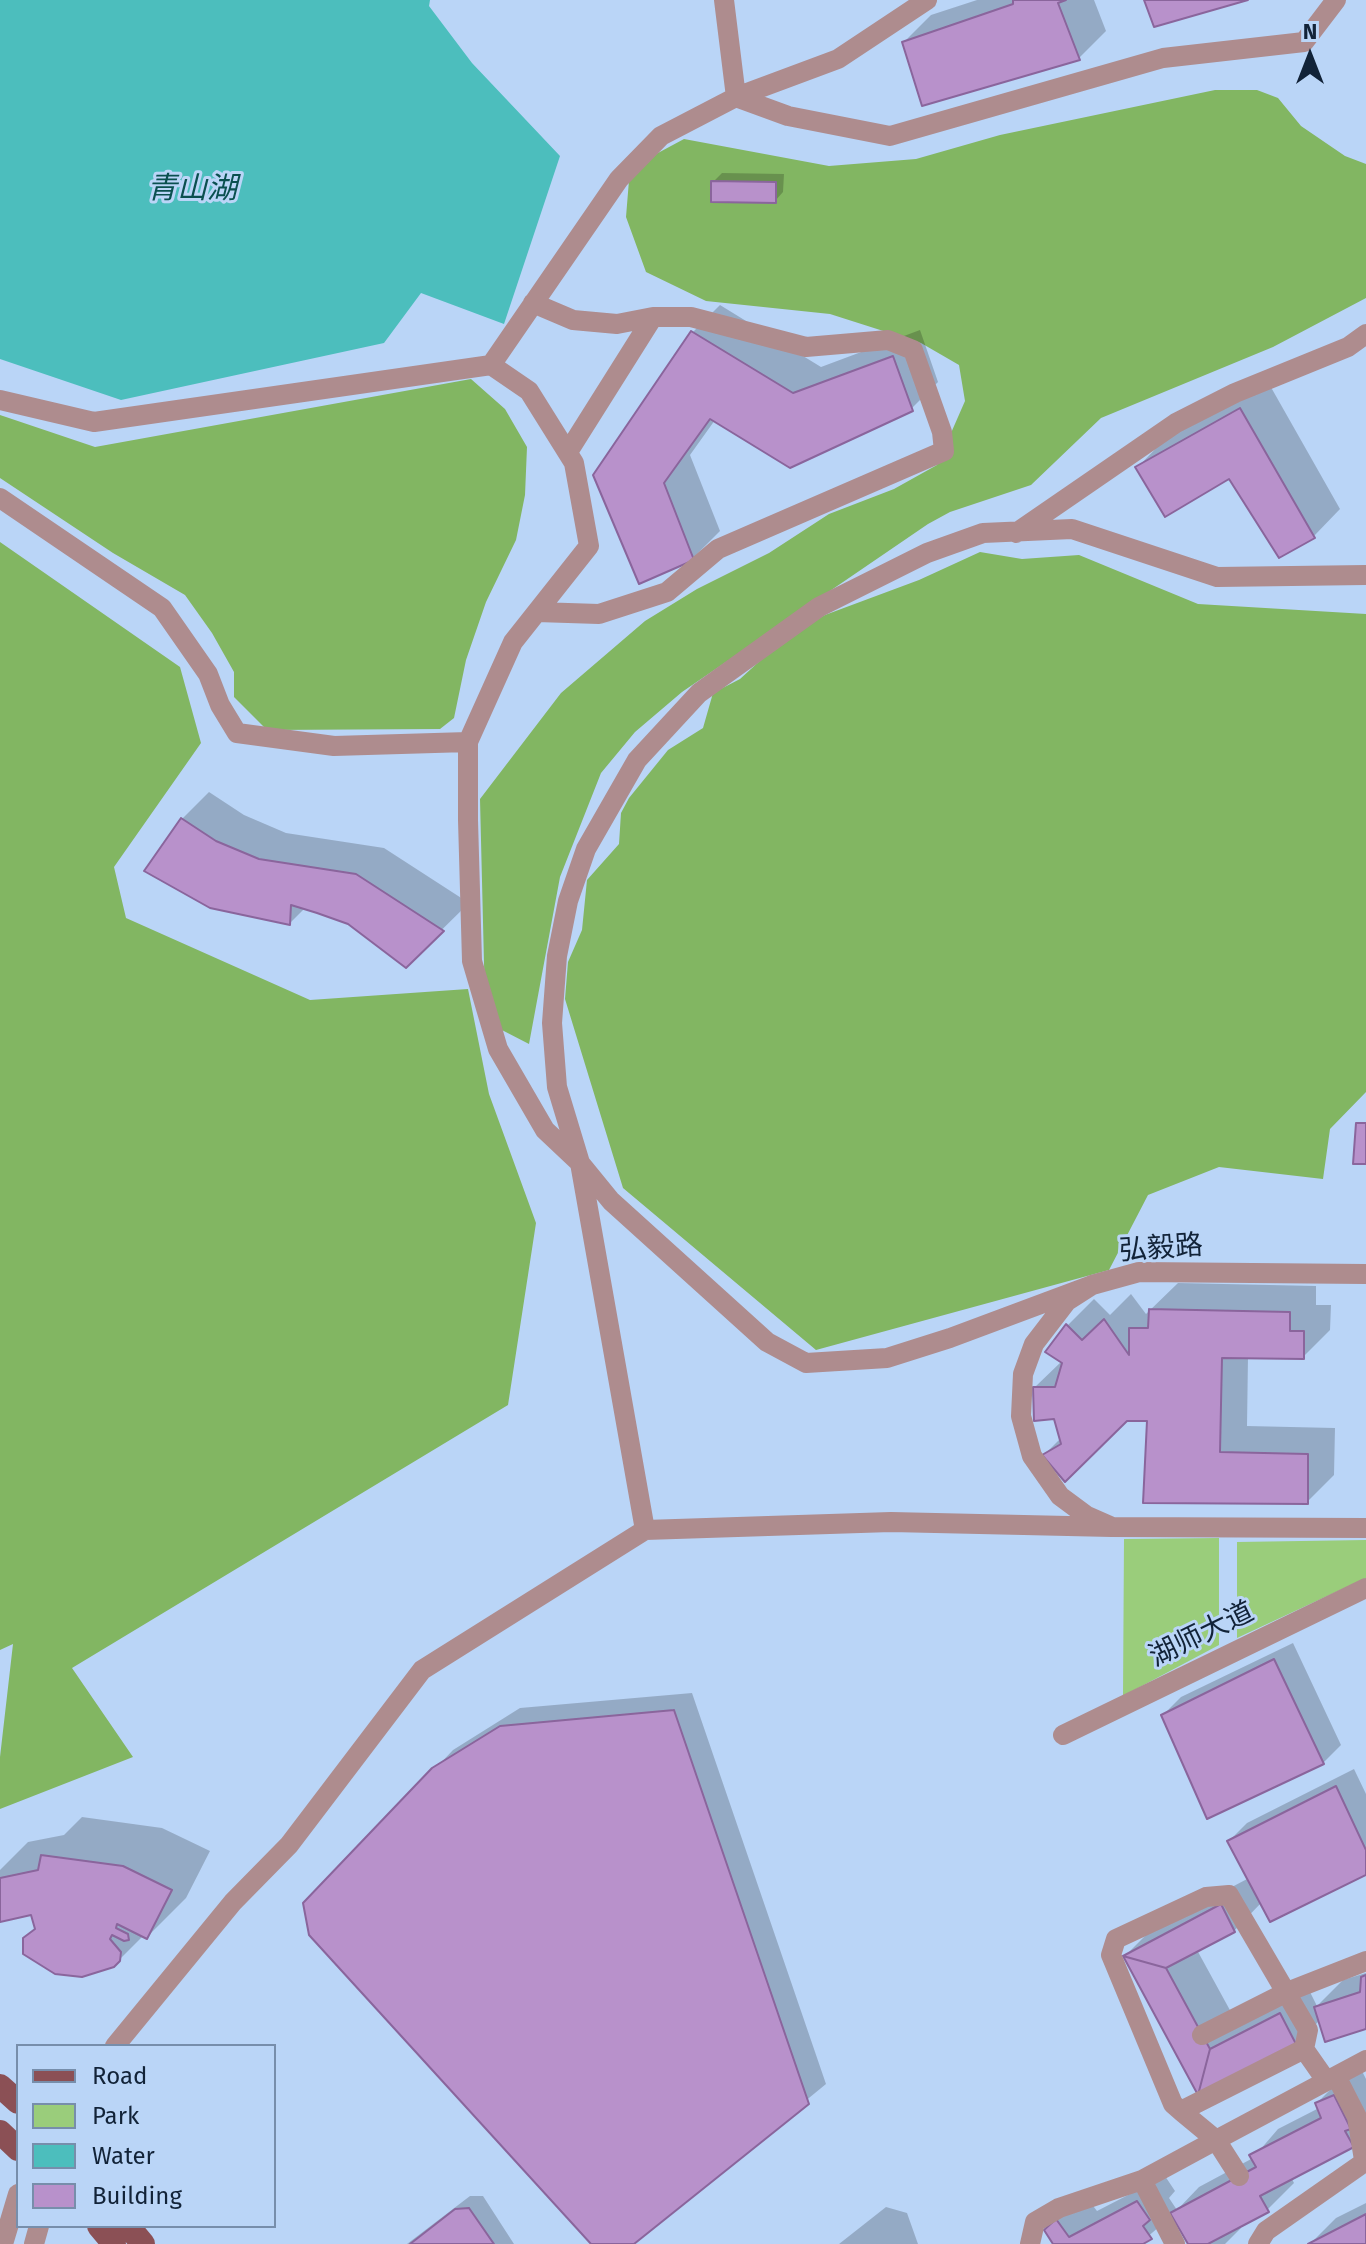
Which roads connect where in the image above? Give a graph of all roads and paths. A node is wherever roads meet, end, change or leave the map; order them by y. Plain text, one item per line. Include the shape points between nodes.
1 (724, 0) edge
2 (927, 0) edge
3 (1336, 0) edge
4 (736, 97) junction
5 (533, 303) junction
6 (653, 317) junction
7 (1366, 334) edge
8 (491, 365) junction
9 (0, 400) edge
10 (568, 452) junction
11 (0, 498) edge
12 (1016, 533) junction
13 (1366, 575) edge
14 (537, 612) junction
15 (468, 742) junction
16 (580, 1163) junction
17 (1366, 1274) edge
18 (1092, 1285) junction
19 (1112, 1527) junction
20 (1366, 1528) edge
21 (645, 1530) junction
22 (1366, 1588) edge
23 (1063, 1735) dead end
24 (1366, 1961) edge
25 (1287, 1992) junction
26 (1202, 2035) dead end
27 (117, 2044) edge
28 (1304, 2049) junction
29 (1366, 2060) edge
30 (1330, 2078) junction
31 (0, 2086) edge
32 (16, 2100) edge
33 (1181, 2111) junction
34 (0, 2132) edge
35 (1216, 2140) junction
36 (16, 2147) edge
37 (1365, 2161) edge
38 (1239, 2176) dead end
39 (1142, 2180) junction
40 (16, 2201) edge
41 (101, 2228) edge
42 (130, 2228) edge
43 (3, 2244) edge
44 (114, 2244) edge
45 (143, 2244) edge
46 (1030, 2244) edge
47 (1175, 2244) edge
48 (1258, 2244) edge

1 - 4 street
2 - 4 street via 838,59
3 - 4 street via 1304,42 1163,58 890,136 788,116
4 - 5 street via 661,136 619,179
5 - 6 street via 573,320 617,324
5 - 8 street
6 - 10 street
6 - 14 street via 691,317 806,347 888,340 913,350 944,451 718,549 667,592 599,614
7 - 12 street via 1348,347 1176,423
8 - 9 street via 94,422
8 - 10 street via 529,391
10 - 14 street via 589,546
11 - 15 street via 162,608 208,674 237,733 334,746
12 - 13 street via 1072,529 1217,577
12 - 16 street via 983,533 927,553 819,607 699,693 637,760 586,849 557,956 552,1023 557,1087
14 - 15 street via 513,642
15 - 16 street via 472,961 498,1049 545,1130
16 - 18 street via 611,1201 767,1342 806,1363 887,1358
16 - 21 street
17 - 18 street, 弘毅路 via 1139,1272
18 - 19 street, 弘毅路 via 1067,1301 1034,1344 1023,1374 1021,1416 1032,1456 1060,1496
19 - 20 street, 弘毅路
19 - 21 street via 891,1522
21 - 27 street via 422,1670 289,1845 233,1902
22 - 23 street, 湖师大道
24 - 25 street
25 - 26 street
25 - 28 street via 1308,2030
25 - 33 street via 1229,1895 1206,1897 1116,1939 1111,1955 1173,2104
28 - 30 street
28 - 33 street
29 - 30 street
30 - 35 street
30 - 37 street via 1357,2117
31 - 32 main road
33 - 35 street
34 - 36 main road
35 - 38 street
35 - 39 street
37 - 48 street via 1266,2231
39 - 46 street via 1059,2208 1035,2222
39 - 47 street
40 - 43 street
41 - 44 main road
42 - 45 main road

